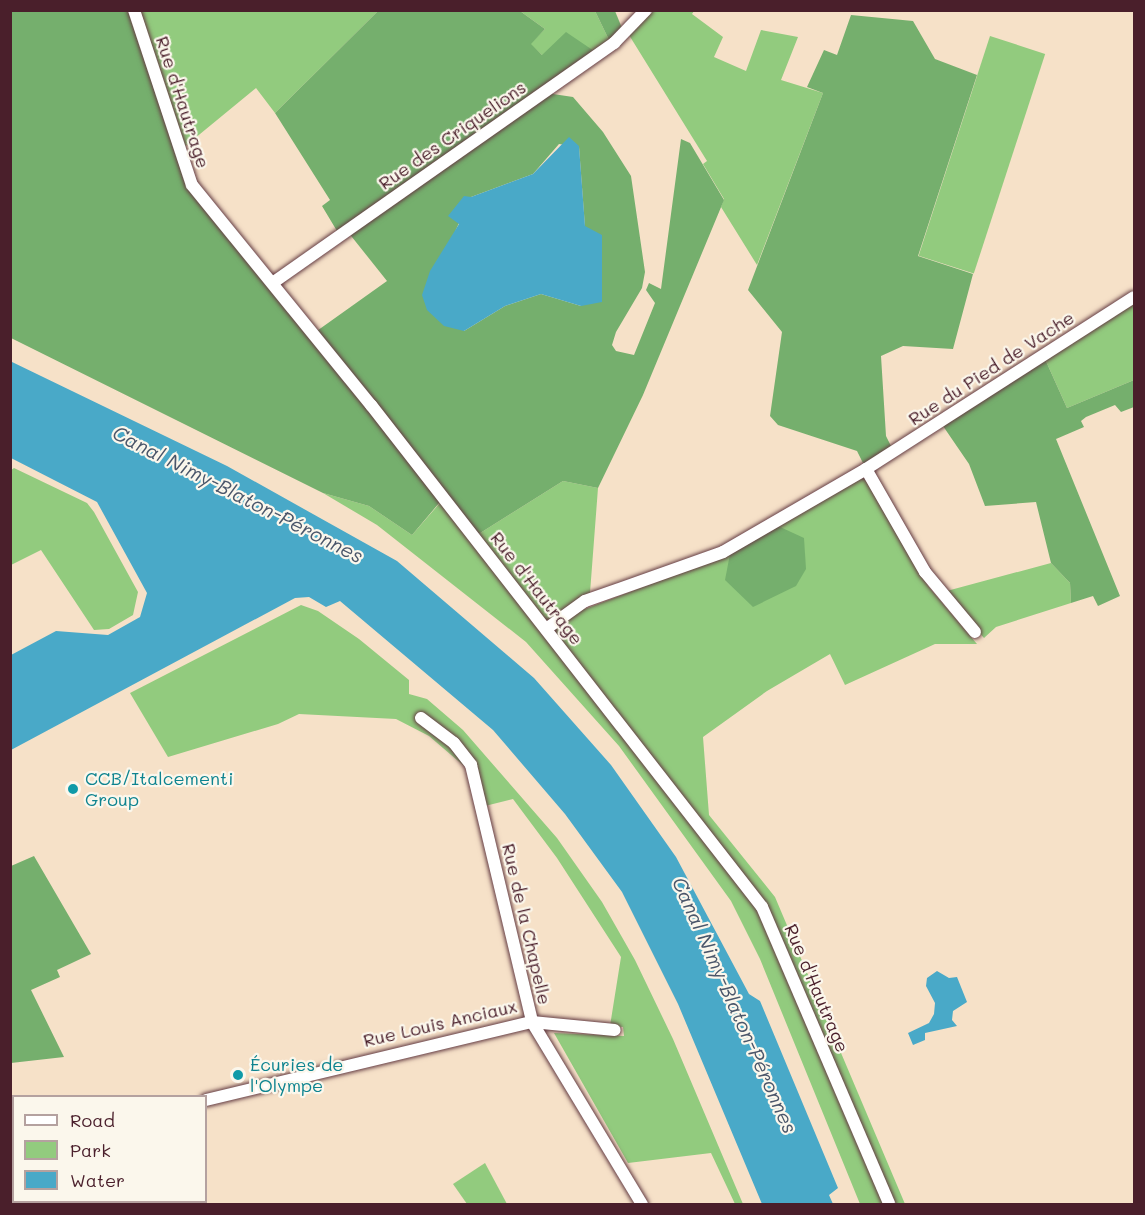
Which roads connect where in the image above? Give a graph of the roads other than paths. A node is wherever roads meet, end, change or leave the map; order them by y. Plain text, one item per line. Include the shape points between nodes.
1 (134, 10) edge
2 (646, 10) edge
3 (274, 282) junction
4 (1134, 297) edge
5 (866, 469) junction
6 (546, 629) junction
7 (975, 632) dead end
8 (421, 718) dead end
9 (532, 1022) junction
10 (615, 1030) dead end
11 (207, 1100) edge
12 (642, 1204) edge
13 (890, 1204) edge

1 - 3 street, Rue d'Hautrage via 192,185
2 - 3 street, Rue des Criquelions via 614,43
3 - 6 street, Rue d'Hautrage
4 - 5 street, Rue du Pied de Vache
5 - 6 street, Rue du Pied de Vache via 723,552 585,601
5 - 7 street via 925,572
6 - 13 street, Rue d'Hautrage via 762,908
8 - 9 street, Rue de la Chapelle via 459,748 471,765
9 - 10 street, Rue Louis Anciaux
9 - 11 street, Rue Louis Anciaux
9 - 12 street, Rue de la Chapelle

